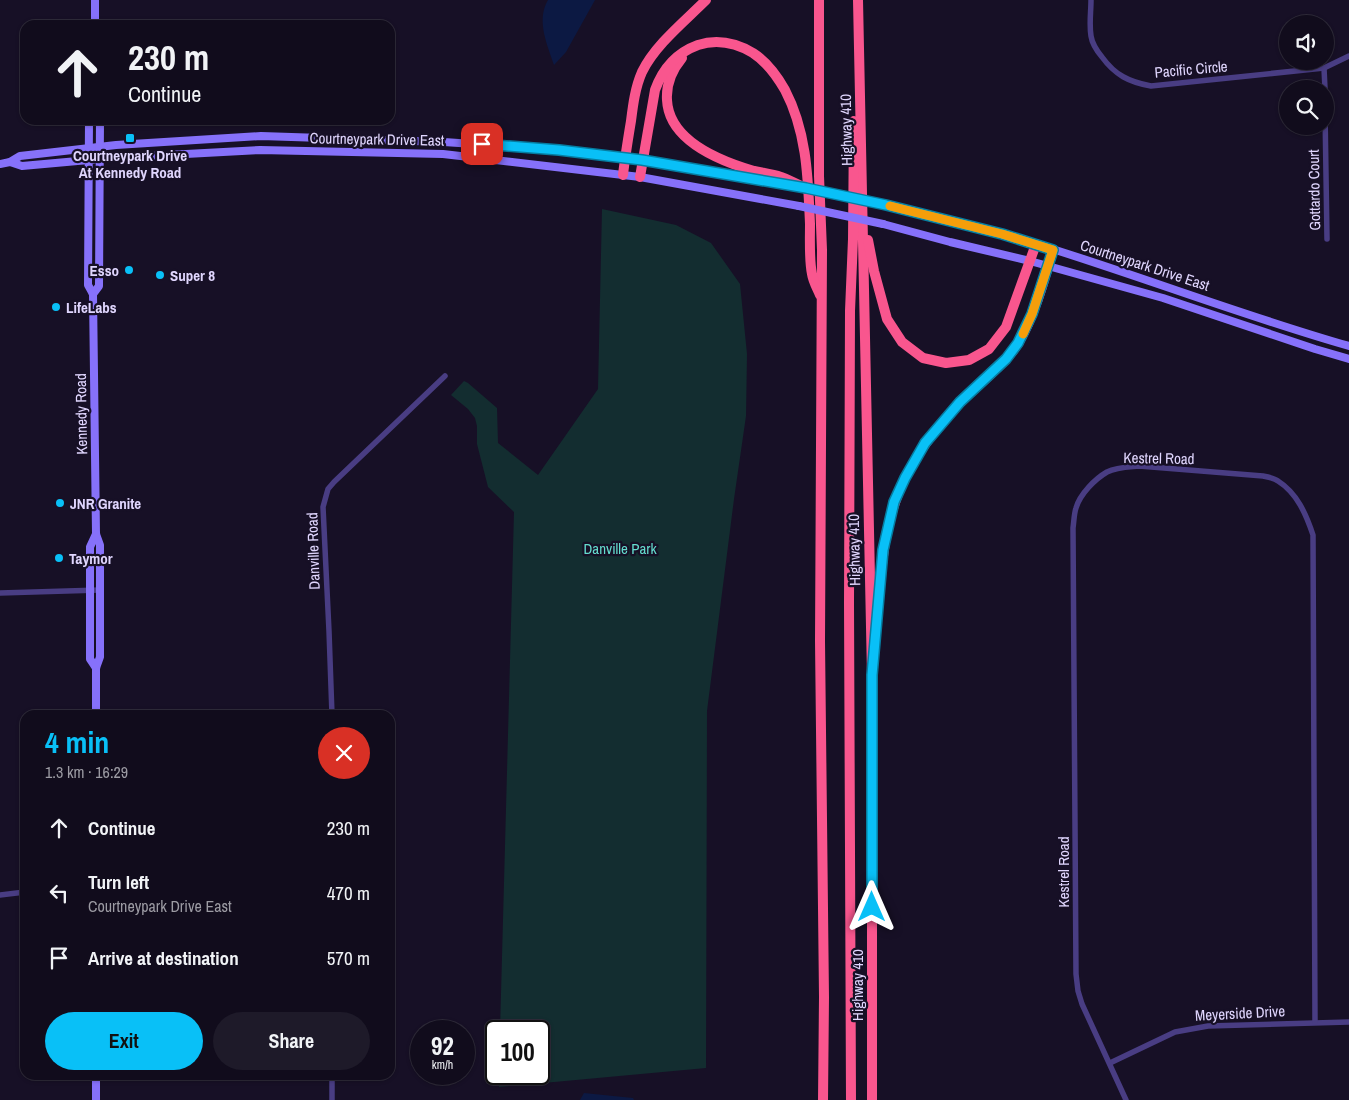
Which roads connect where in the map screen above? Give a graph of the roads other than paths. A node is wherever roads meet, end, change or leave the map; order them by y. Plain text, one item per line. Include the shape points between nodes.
1 (95, 0) edge
2 (706, 0) edge
3 (819, 0) edge
4 (856, 0) edge
5 (1090, 0) edge
6 (96, 20) edge
7 (699, 45) junction
8 (1349, 56) edge
9 (1334, 63) edge
10 (1305, 70) edge
11 (860, 117) junction
12 (89, 125) edge
13 (100, 125) edge
14 (1325, 135) edge
15 (100, 147) junction
16 (88, 148) junction
17 (625, 158) junction
18 (100, 159) junction
19 (89, 160) junction
20 (642, 160) junction
21 (10, 162) junction
22 (0, 164) edge
23 (622, 175) junction
24 (640, 177) junction
25 (806, 188) junction
26 (1327, 238) dead end
27 (1036, 244) junction
28 (1053, 250) junction
29 (1030, 261) junction
30 (1048, 267) junction
31 (93, 294) junction
32 (822, 301) junction
33 (1349, 346) edge
34 (1349, 359) edge
35 (445, 376) dead end
36 (96, 534) junction
37 (90, 590) junction
38 (100, 590) junction
39 (0, 593) edge
40 (96, 668) junction
41 (872, 675) junction
42 (96, 710) edge
43 (332, 710) edge
44 (20, 893) edge
45 (0, 895) edge
46 (1316, 1022) junction
47 (1349, 1022) edge
48 (1110, 1064) junction
49 (96, 1080) edge
50 (332, 1080) edge
51 (96, 1100) edge
52 (332, 1100) edge
53 (823, 1100) edge
54 (851, 1100) edge
55 (872, 1100) edge
56 (1126, 1100) edge

1 - 6 main road
2 - 17 highway via 665,42 643,71 634,100
3 - 32 highway, Highway 410
4 - 11 highway, Highway 410
4 - 54 highway via 850,311
5 - 10 street, Pacific Circle via 1091,37 1098,52 1110,68 1137,84 1151,86
7 - 20 highway via 676,57 659,80
7 - 25 highway via 684,56 669,78 667,102 675,124 688,140 709,153
7 - 32 highway via 721,42 748,50 772,71 790,99 808,169 812,274
8 - 9 street, Pacific Circle
11 - 29 highway via 869,245 887,319 902,342 923,358 946,363 970,360 989,349 1006,326
11 - 41 highway, Highway 410
12 - 16 main road, Kennedy Road
13 - 15 main road, Kennedy Road
14 - 26 street, Gottardo Court
15 - 16 main road, Courtneypark Drive East
15 - 17 main road, Courtneypark Drive East via 261,136 444,142
15 - 18 main road, Kennedy Road
16 - 19 main road, Kennedy Road
16 - 21 main road, Courtneypark Drive East via 20,156
17 - 20 main road, Courtneypark Drive East
17 - 23 highway
18 - 19 main road, Courtneypark Drive East
18 - 23 main road, Courtneypark Drive East via 260,150 443,154
18 - 31 main road, Kennedy Road via 99,286
19 - 21 main road, Courtneypark Drive East via 22,166
19 - 31 main road, Kennedy Road via 88,285
20 - 24 highway
20 - 25 main road, Courtneypark Drive East
21 - 22 main road, Courtneypark Drive East
23 - 24 main road, Courtneypark Drive East
24 - 29 main road, Courtneypark Drive East, bridge via 800,206
25 - 27 main road, Courtneypark Drive East, bridge
27 - 28 main road, Courtneypark Drive East
27 - 29 highway
28 - 30 highway
28 - 33 main road, Courtneypark Drive East
29 - 30 main road, Courtneypark Drive East
30 - 34 main road, Courtneypark Drive East via 1163,298
30 - 41 highway via 1018,343 925,443 894,502 883,550
31 - 36 main road, Kennedy Road
32 - 53 highway, Highway 410
35 - 43 street, Danville Road via 328,489 323,507
36 - 37 main road, Kennedy Road via 90,547
36 - 38 main road, Kennedy Road via 100,545
37 - 38 street
37 - 39 street
37 - 40 main road, Kennedy Road via 90,659
38 - 40 main road, Kennedy Road via 100,657
40 - 42 main road, Kennedy Road
41 - 55 highway, Highway 410
44 - 45 street
46 - 47 street, Meyerside Drive
46 - 48 street, Meyerside Drive via 1208,1026 1174,1032
46 - 48 street, Kestrel Road via 1313,535 1308,518 1289,490 1277,480 1263,476 1122,467 1096,480 1085,492 1076,506 1073,528 1076,974 1082,1004
48 - 56 street, Kestrel Road
49 - 51 main road
50 - 52 street

